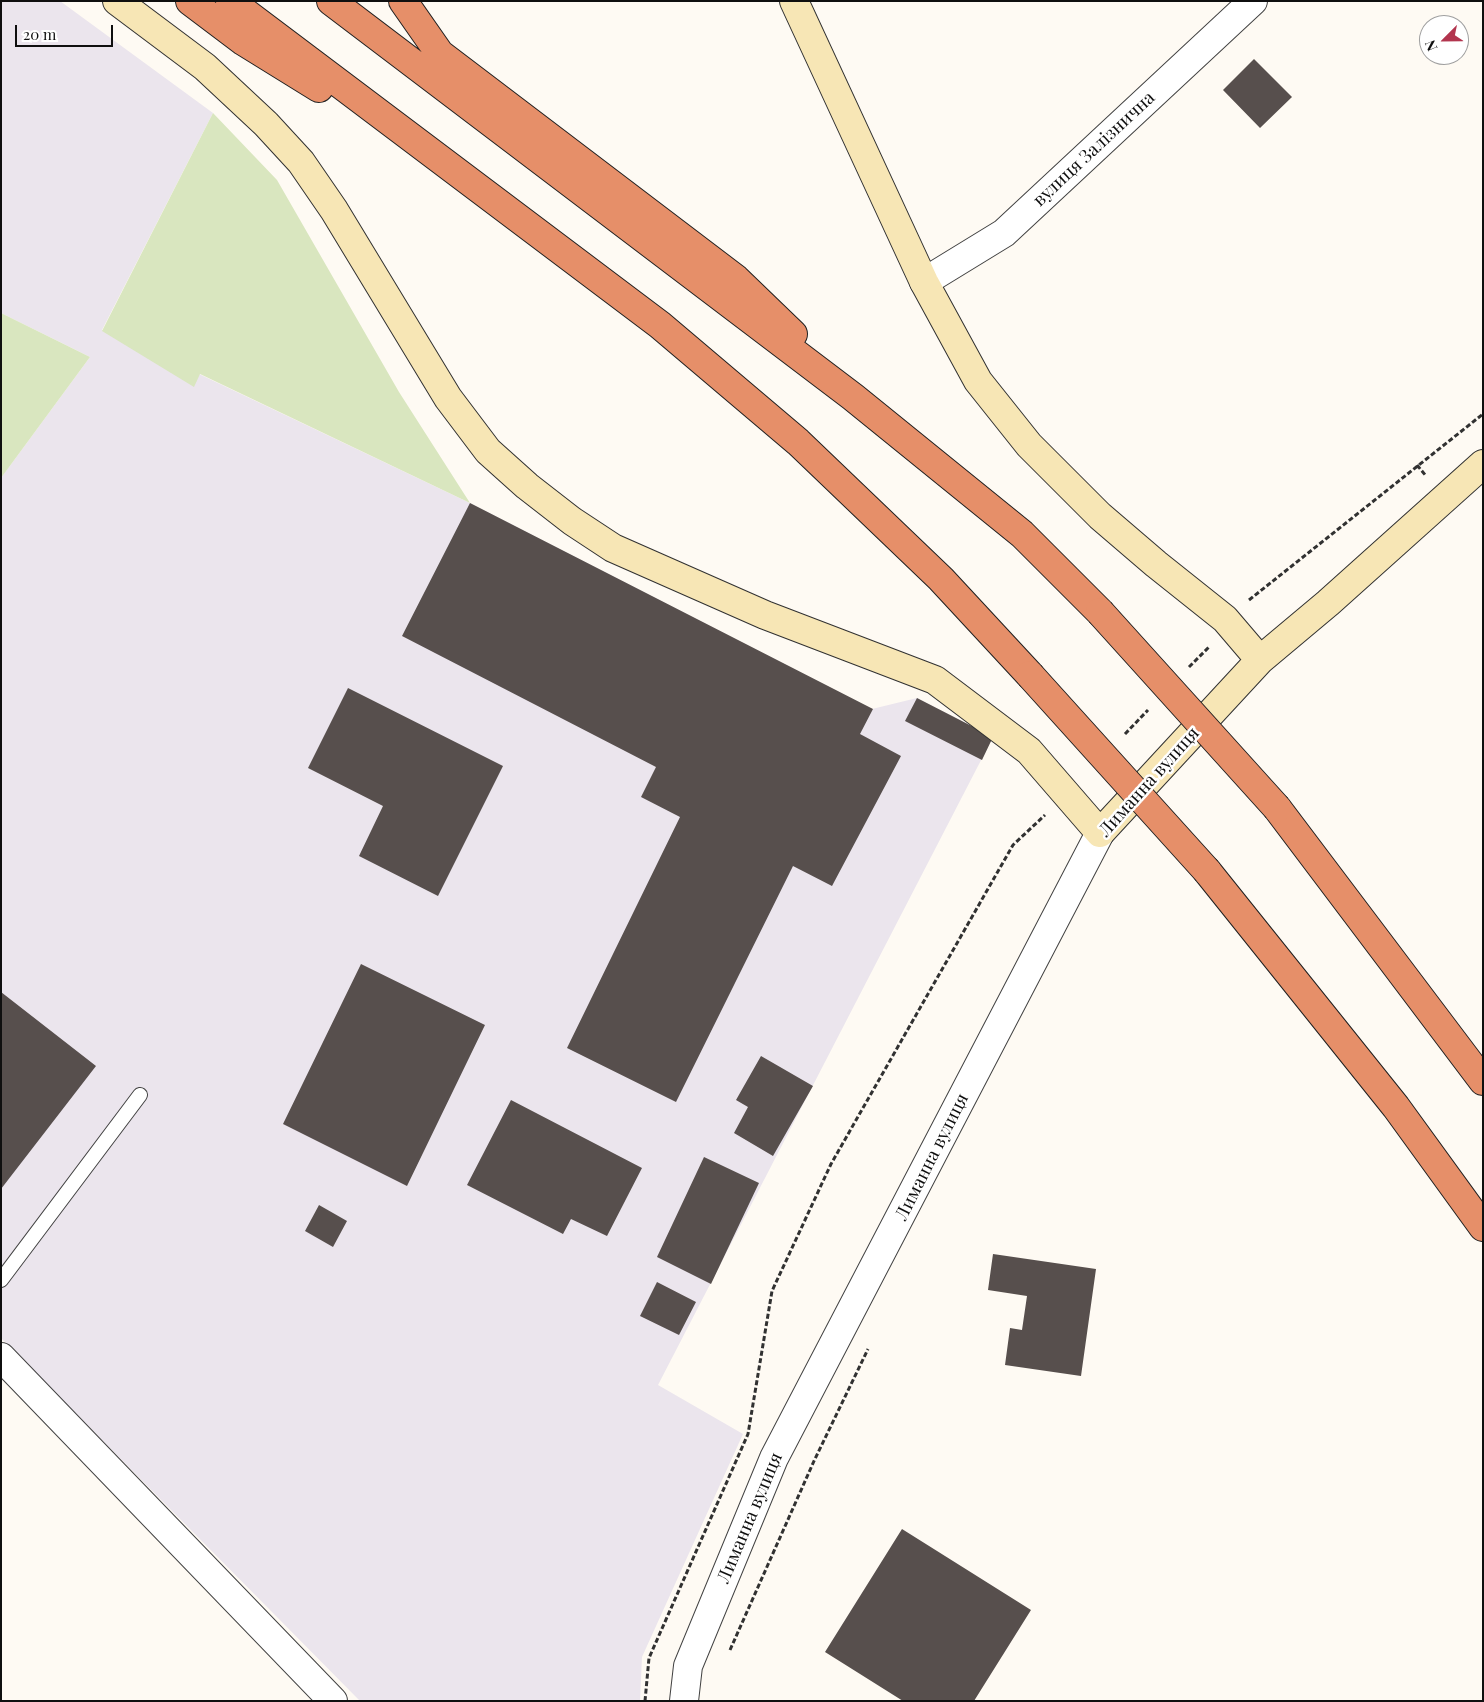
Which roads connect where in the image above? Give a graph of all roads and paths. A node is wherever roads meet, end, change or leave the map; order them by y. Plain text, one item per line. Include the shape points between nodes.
1 (117, 1) edge
2 (190, 1) edge
3 (230, 1) edge
4 (331, 1) edge
5 (403, 1) edge
6 (794, 1) edge
7 (1253, 1) edge
8 (444, 162) junction
9 (924, 282) junction
10 (853, 397) junction
11 (1483, 414) edge
12 (1483, 464) edge
13 (1260, 592) dead end
14 (1210, 646) dead end
15 (1260, 660) junction
16 (1183, 674) dead end
17 (1149, 709) dead end
18 (1121, 738) dead end
19 (1066, 794) junction
20 (1100, 833) junction
21 (1483, 1081) edge
22 (140, 1095) dead end
23 (1483, 1226) edge
24 (1, 1280) edge
25 (870, 1345) dead end
26 (1, 1358) edge
27 (728, 1656) dead end
28 (333, 1701) edge
29 (645, 1701) edge
30 (684, 1701) edge

1 - 19 main road via 204,67 266,124 301,162 334,210 448,398 488,451 527,486 572,522 614,548 765,615 935,680 1029,751
2 - 8 highway via 258,50
3 - 8 highway
4 - 10 highway
5 - 10 highway via 440,54 736,279
6 - 9 main road
7 - 9 street, вулиця Залізнична via 1004,233
8 - 23 highway, bridge via 660,325 798,442 941,579 1207,872 1396,1107
9 - 15 main road via 978,381 1029,445 1100,516 1225,619
10 - 21 highway, bridge via 1022,534 1100,612 1277,808
11 - 13 path
12 - 15 main road, Лиманна вулиця
14 - 16 path
15 - 20 main road, Лиманна вулиця
17 - 18 path
19 - 20 main road
19 - 29 path via 1013,845 831,1164 772,1291 748,1434 649,1658
20 - 30 street, Лиманна вулиця via 774,1458 688,1666
22 - 24 lane
25 - 27 path
26 - 28 street

